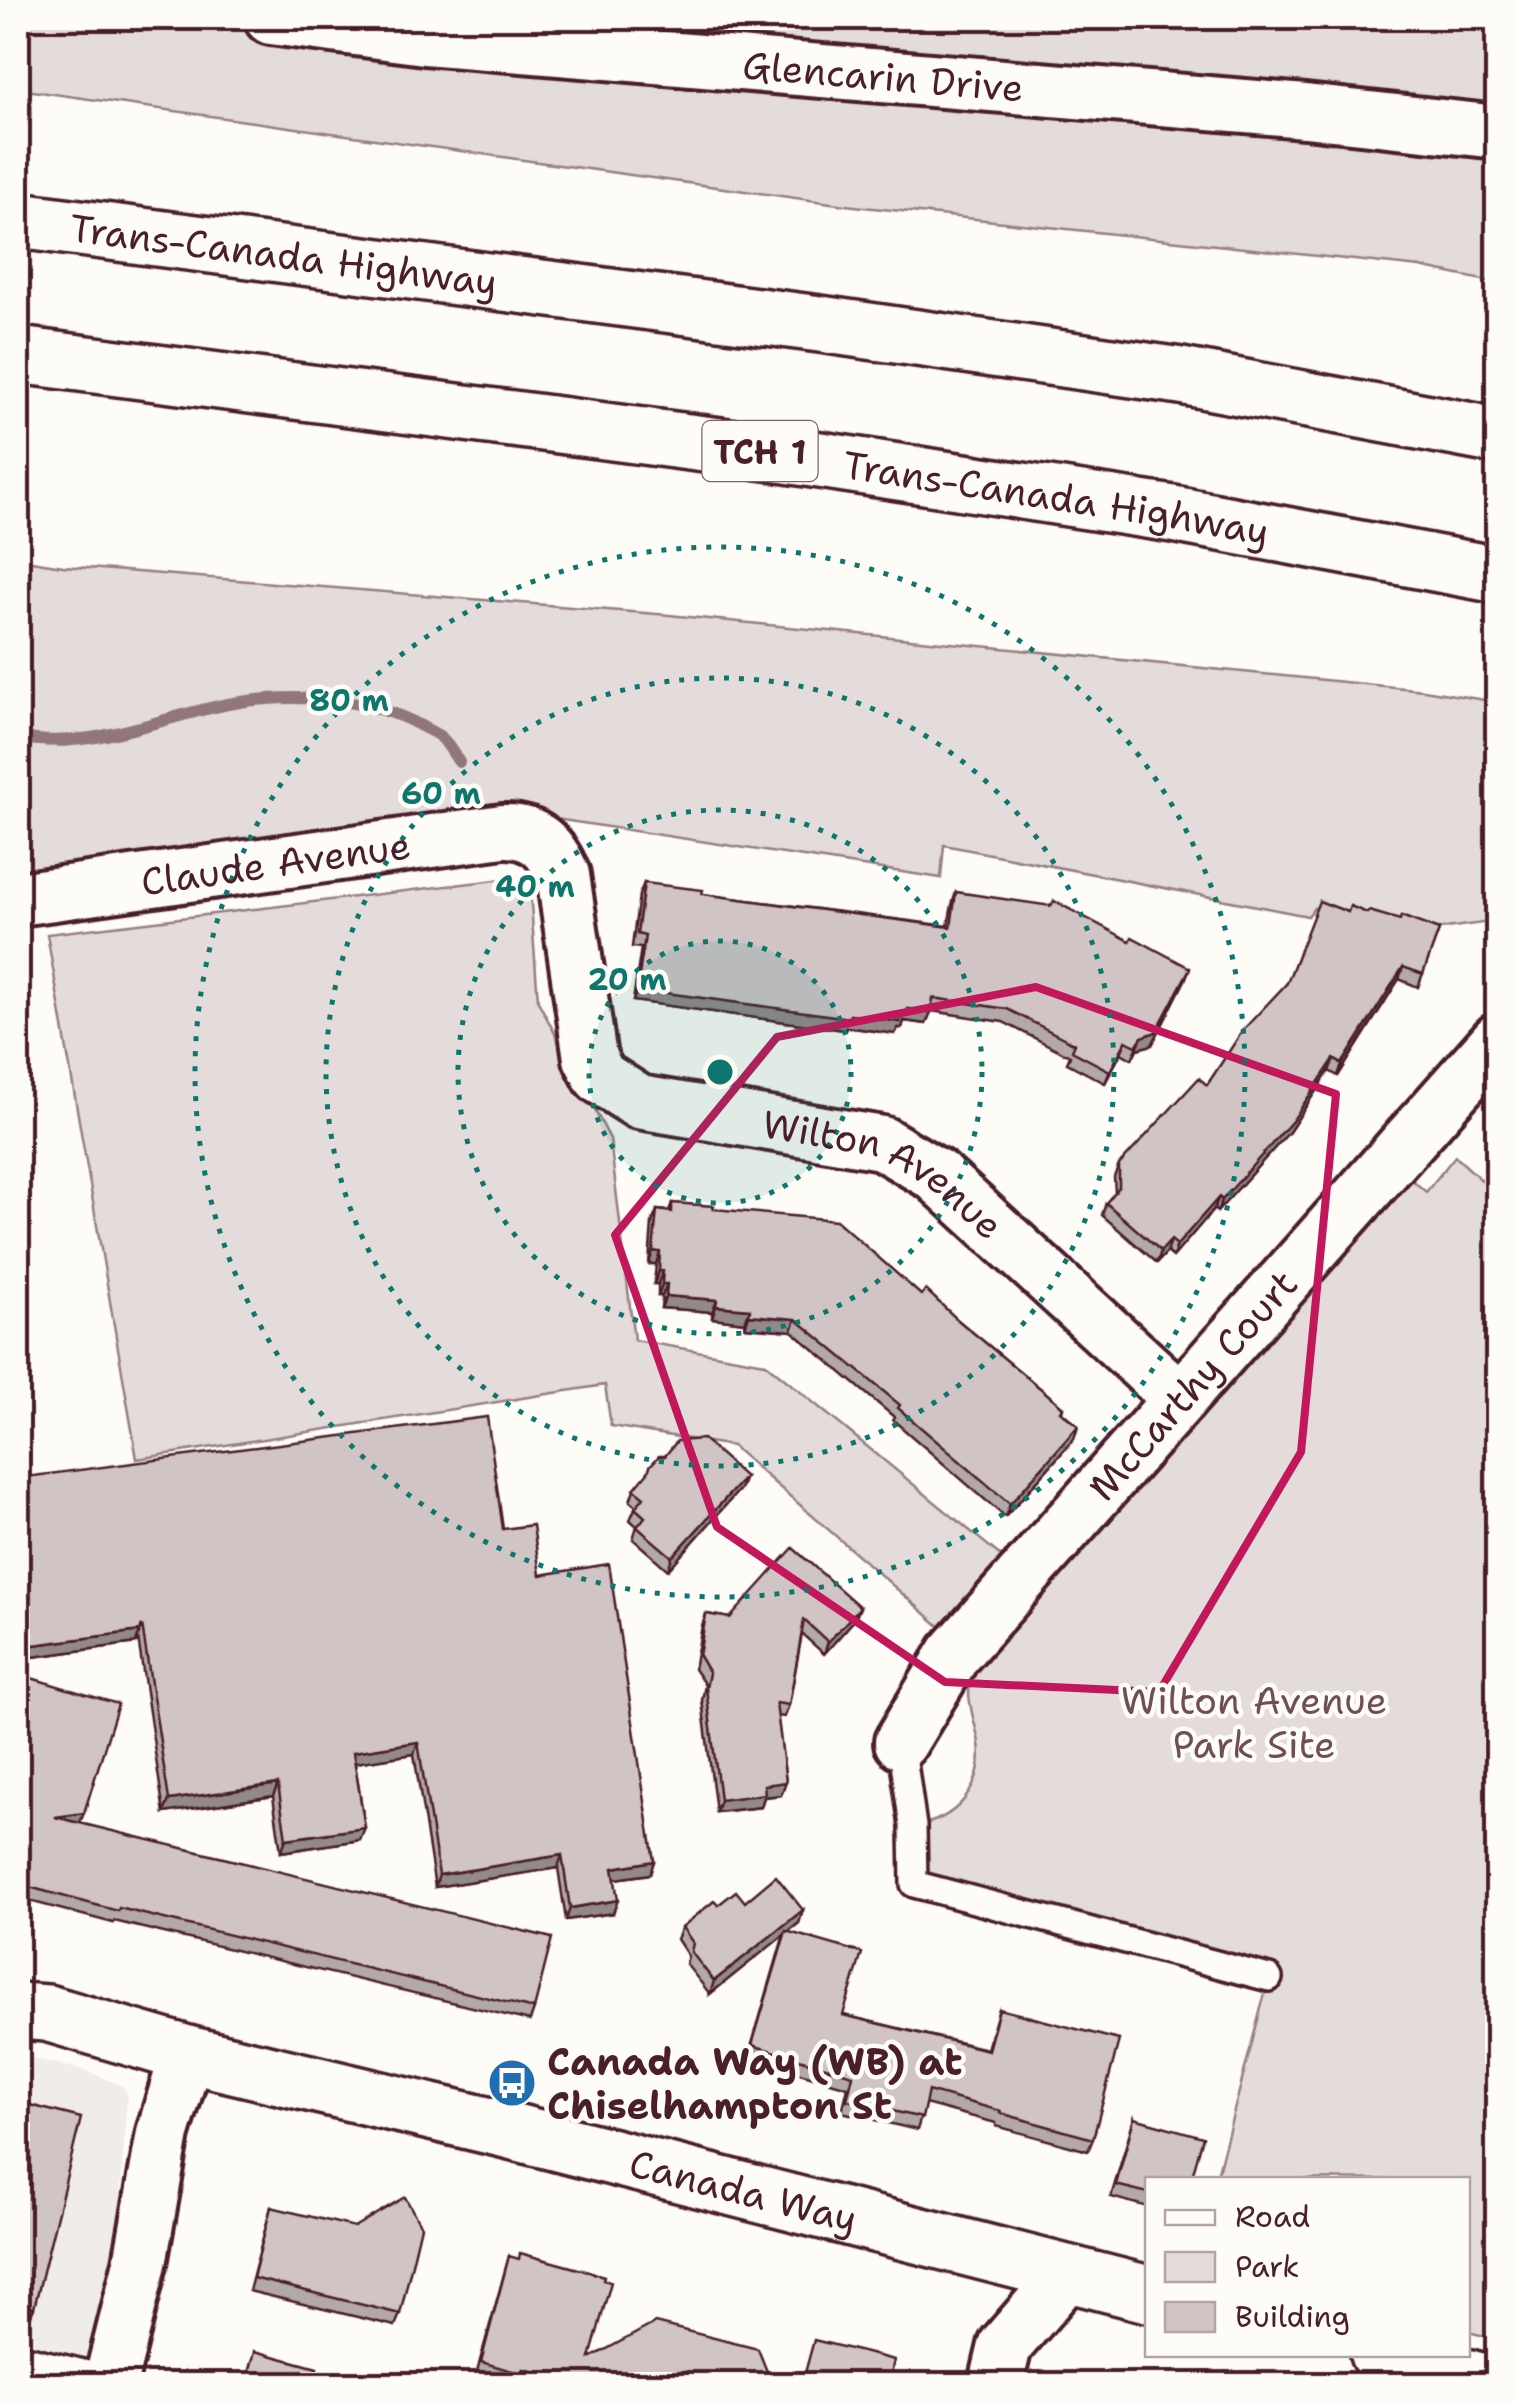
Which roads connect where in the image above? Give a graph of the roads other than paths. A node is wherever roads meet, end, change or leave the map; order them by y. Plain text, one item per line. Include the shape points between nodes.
1 (271, 18) edge
2 (1498, 132) edge
3 (18, 220) edge
4 (18, 355) edge
5 (1498, 436) edge
6 (1498, 575) edge
7 (534, 837) joint
8 (18, 900) edge
9 (1498, 1040) edge
10 (1180, 1399) junction
11 (901, 1742) joint
12 (1270, 1978) dead end
13 (27, 2007) edge
14 (187, 2054) junction
15 (1068, 2273) junction
16 (1145, 2293) edge
17 (18, 2357) edge
18 (1389, 2357) edge
19 (111, 2382) edge
20 (996, 2384) edge
21 (1492, 2384) edge

1 - 2 street, Glencarin Drive via 425,38
3 - 5 main road, Trans-Canada Highway via 1181,376
4 - 6 main road, Trans-Canada Highway / TCH 1 via 774,453 1172,514
7 - 8 street, Claude Avenue via 503,831
7 - 10 street, Wilton Avenue via 563,875 590,1058 600,1076 639,1102 882,1143 936,1175
9 - 10 street, McCarthy Court
10 - 11 street, McCarthy Court via 954,1654
11 - 12 lane via 914,1884
13 - 14 main road, Canada Way
14 - 15 main road, Canada Way
14 - 19 street via 163,2134
15 - 16 main road, Canada Way
15 - 20 street via 1005,2346
17 - 19 lane
18 - 21 main road

